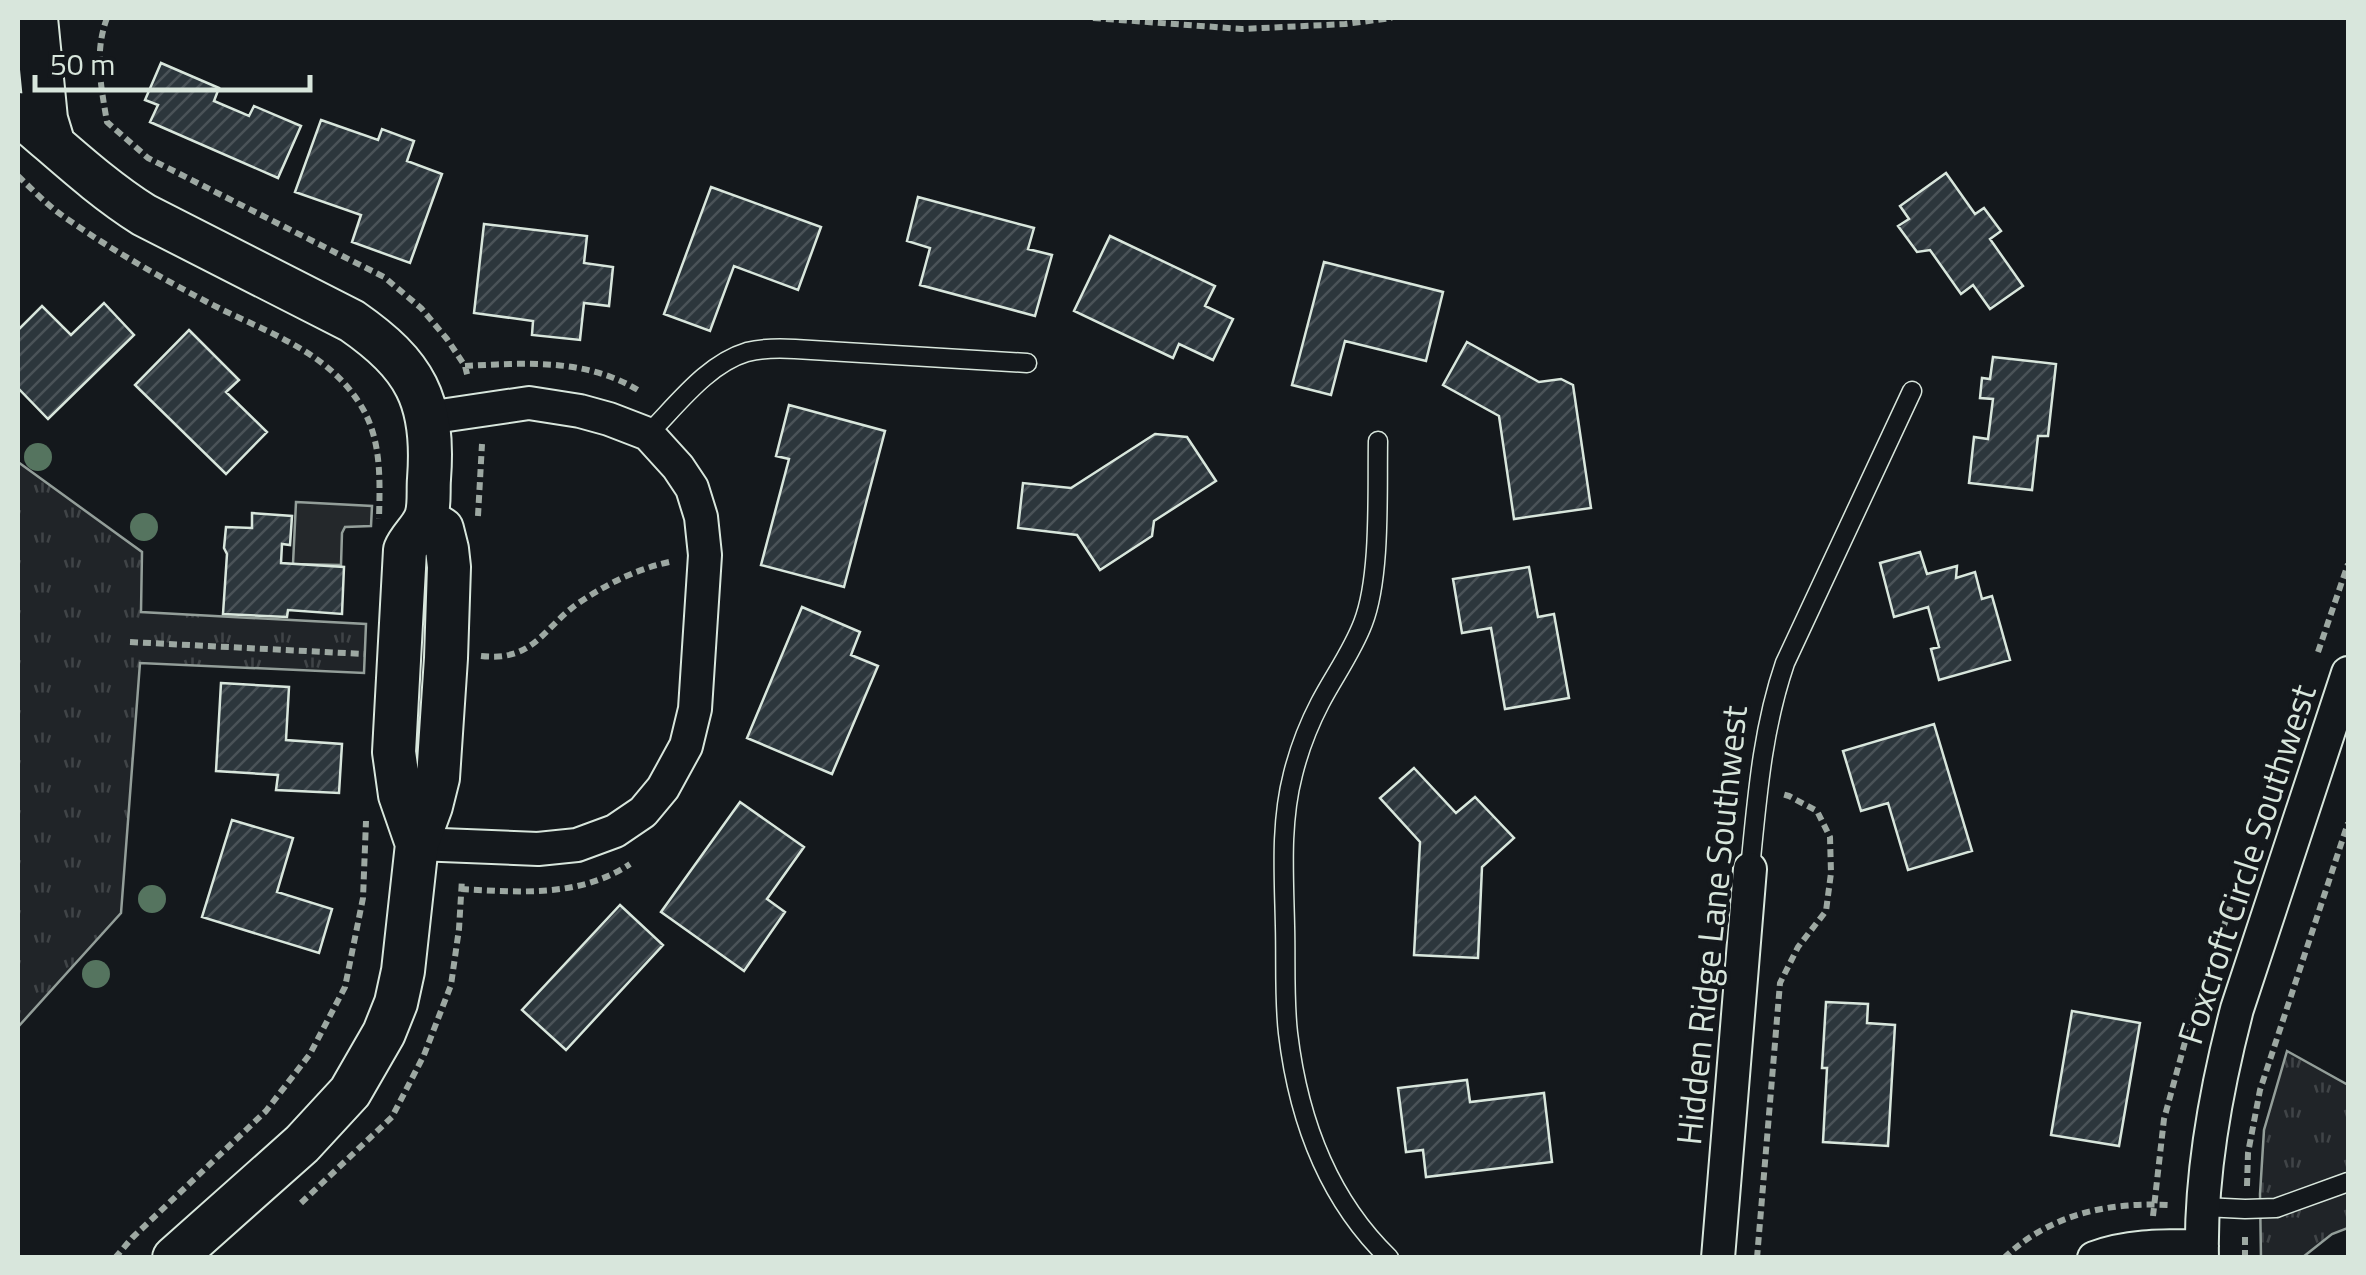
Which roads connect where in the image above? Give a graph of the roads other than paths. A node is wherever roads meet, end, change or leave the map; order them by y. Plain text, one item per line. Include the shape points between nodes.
1 (34, 18) edge
2 (18, 42) edge
3 (18, 114) edge
4 (52, 142) junction
5 (1027, 363) dead end
6 (1912, 391) dead end
7 (427, 418) junction
8 (648, 434) junction
9 (1378, 441) dead end
10 (2348, 673) edge
11 (417, 844) junction
12 (1750, 868) joint
13 (2348, 1182) edge
14 (2204, 1207) junction
15 (2202, 1252) edge
16 (174, 1258) edge
17 (1389, 1258) edge
18 (1718, 1258) edge
19 (2094, 1258) edge

1 - 2 street
1 - 4 street
3 - 4 street
4 - 7 street via 144,215 383,343 418,389
5 - 8 lane via 773,348 746,352 706,375
6 - 12 lane, Hidden Ridge Lane Southwest via 1785,663 1768,722
7 - 8 street via 530,404 580,411
7 - 11 street via 432,450 426,519 442,529 448,585 438,778
8 - 11 street via 692,488 705,555 695,709 686,746 663,788 615,831 577,845
9 - 17 lane via 1375,554 1365,620 1302,742 1284,845 1288,1033 1306,1125 1342,1201
10 - 14 street, Foxcroft Circle Southwest via 2236,1009
11 - 16 street via 396,1003 367,1066 302,1144
12 - 18 street, Hidden Ridge Lane Southwest
13 - 14 lane via 2276,1208
14 - 15 street, Foxcroft Circle Southwest
15 - 19 street via 2154,1246

